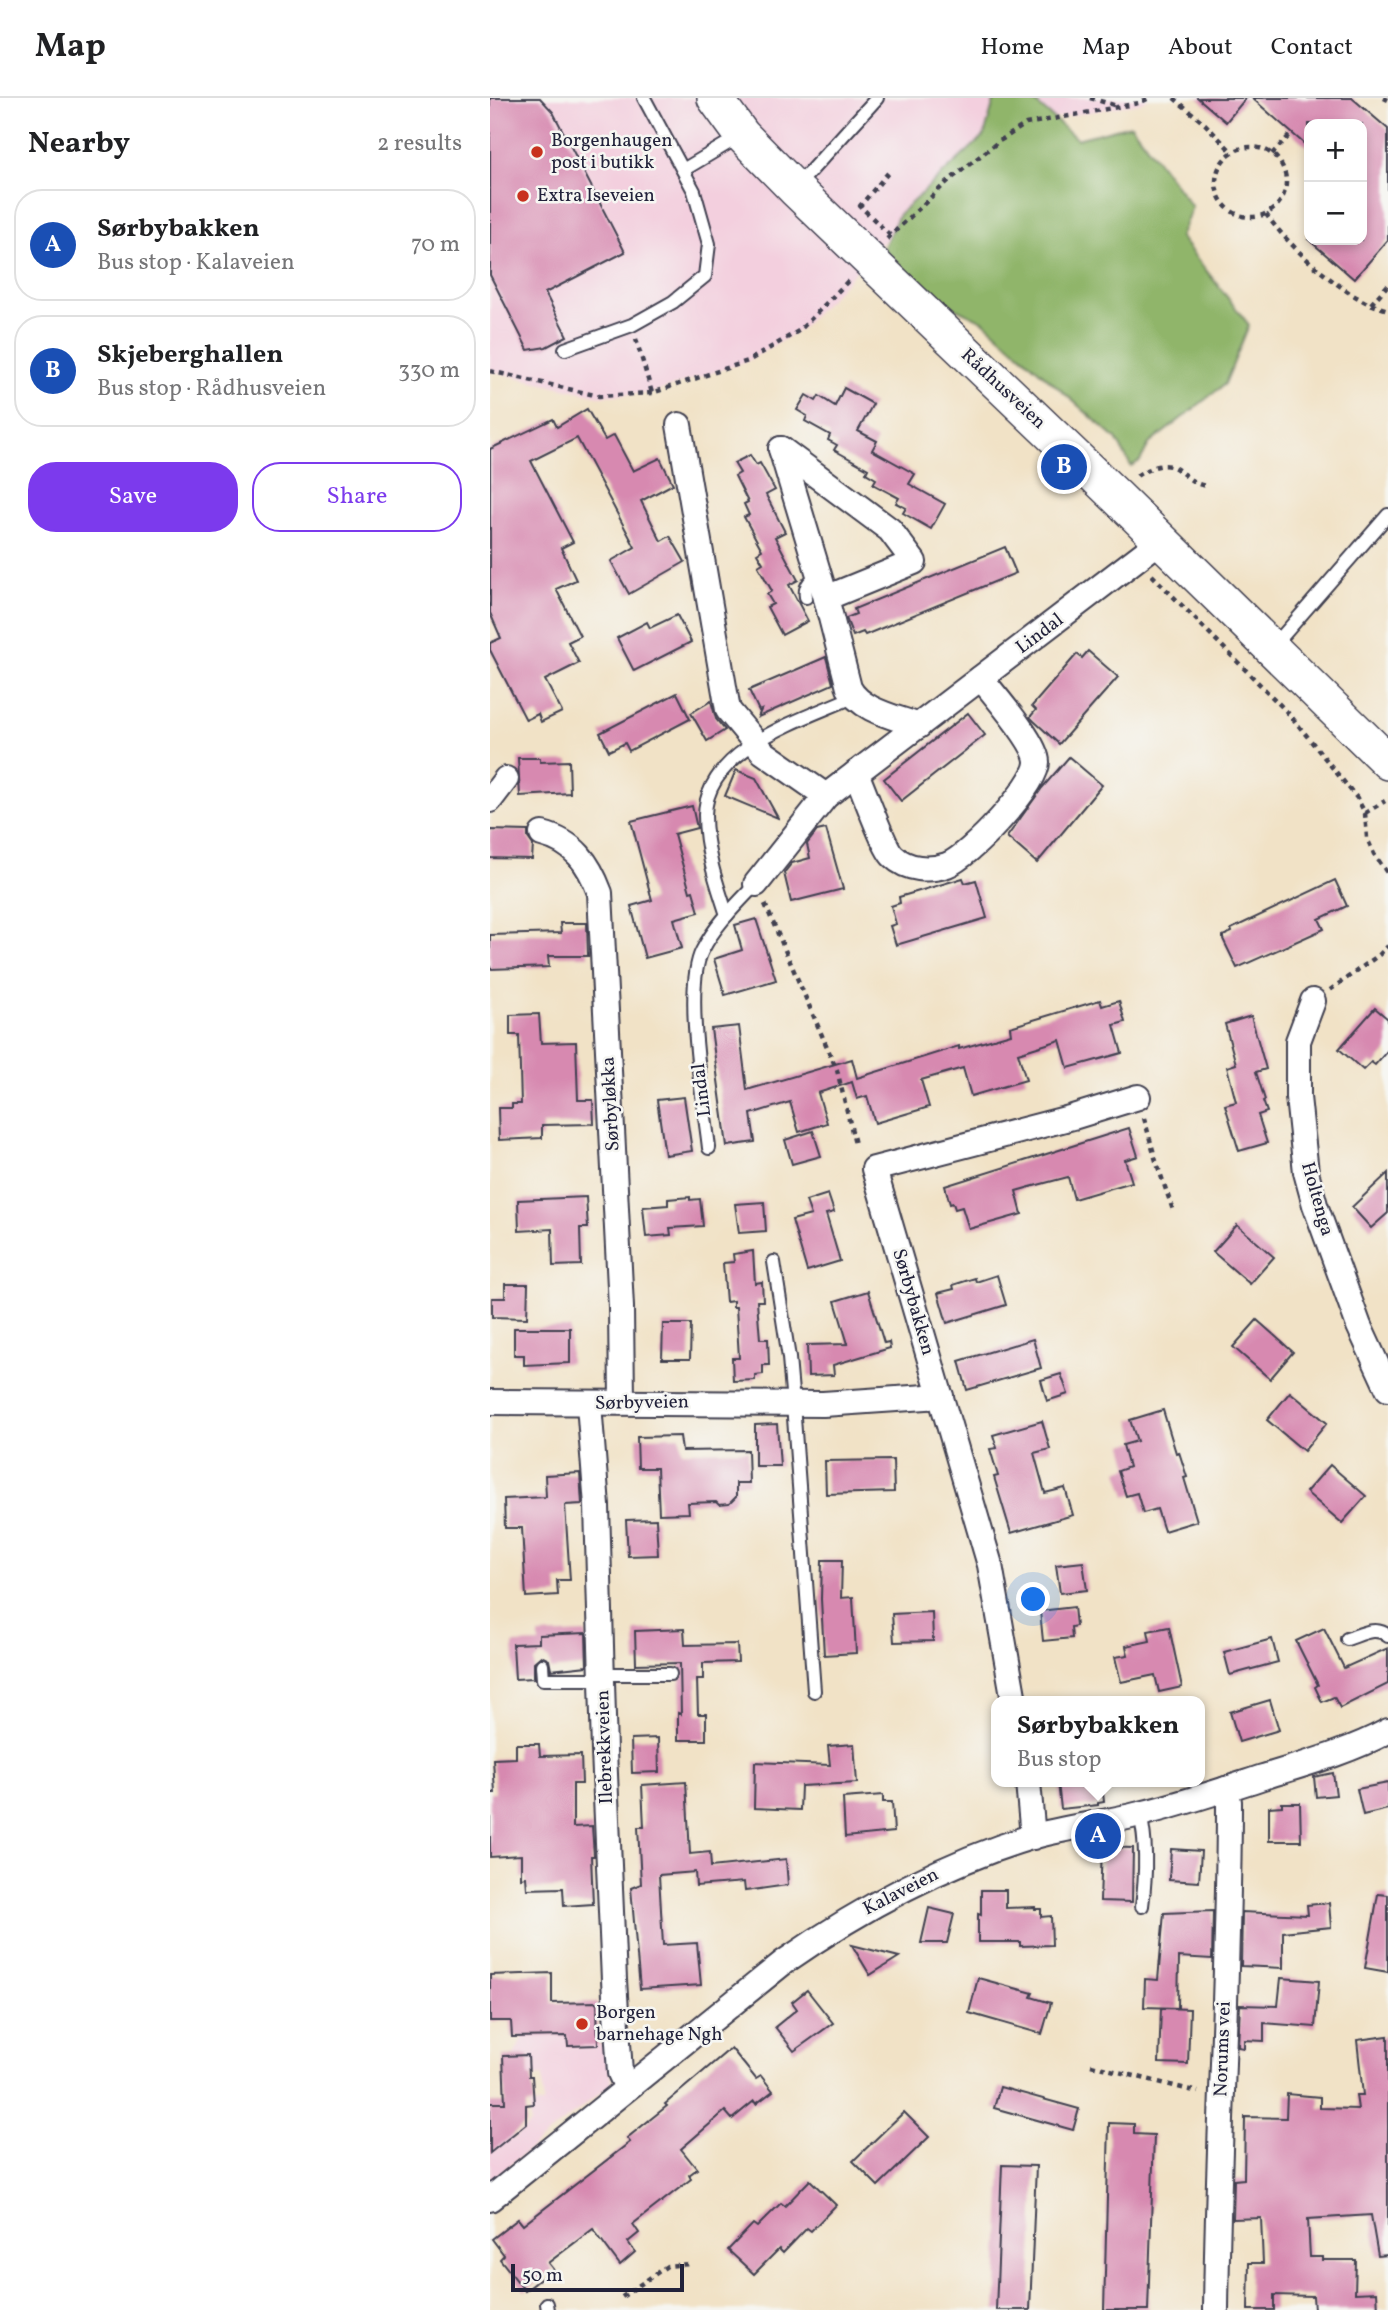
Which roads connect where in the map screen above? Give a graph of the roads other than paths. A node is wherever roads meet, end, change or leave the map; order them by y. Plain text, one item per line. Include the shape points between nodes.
1 (645, 98) edge
2 (715, 98) edge
3 (877, 98) edge
4 (742, 135) junction
5 (683, 170) junction
6 (795, 189) junction
7 (565, 349) dead end
8 (679, 425) dead end
9 (1388, 515) edge
10 (1160, 541) junction
11 (817, 590) junction
12 (1271, 648) junction
13 (981, 678) junction
14 (853, 696) junction
15 (919, 726) junction
16 (754, 741) junction
17 (1388, 762) edge
18 (856, 773) junction
19 (506, 779) dead end
20 (826, 796) junction
21 (490, 800) edge
22 (542, 834) dead end
23 (756, 884) joint
24 (727, 915) junction
25 (1313, 1001) road end
26 (1138, 1097) road end
27 (709, 1149) dead end
28 (774, 1262) dead end
29 (1388, 1389) edge
30 (941, 1396) junction
31 (490, 1402) edge
32 (622, 1402) junction
33 (589, 1404) junction
34 (793, 1404) junction
35 (1388, 1636) edge
36 (1347, 1639) dead end
37 (542, 1665) dead end
38 (670, 1674) dead end
39 (602, 1676) junction
40 (814, 1691) dead end
41 (1013, 1696) edge
42 (1388, 1731) edge
43 (1028, 1787) edge
44 (1226, 1789) junction
45 (1140, 1814) junction
46 (1033, 1837) junction
47 (1142, 1906) dead end
48 (627, 2088) junction
49 (490, 2199) edge
50 (1216, 2310) edge

1 - 5 lane
2 - 4 street, Rådhusveien
3 - 6 lane
4 - 5 lane
4 - 6 street, Rådhusveien
5 - 7 lane via 709,244 705,276 673,302 632,325
6 - 10 street, Rådhusveien
8 - 16 street via 728,710
9 - 12 lane
10 - 12 street, Rådhusveien
10 - 13 street, Lindal
11 - 11 street via 781,449 890,530 914,562
11 - 14 street
12 - 17 street, Rådhusveien
13 - 15 street, Lindal
13 - 18 street via 1018,726 1037,763 1017,801 973,847 950,864 932,869 905,864 891,855
14 - 15 street
14 - 16 lane
15 - 18 street, Lindal
16 - 20 street
16 - 24 lane via 721,773 706,807 713,872
18 - 20 street, Lindal
19 - 21 street
20 - 23 street, Lindal
22 - 32 street, Sørbyløkka via 572,847 600,892
23 - 24 lane, Lindal
24 - 27 lane, Lindal via 701,953 695,971 695,1030
25 - 29 street, Holtenga via 1298,1041 1306,1171 1359,1326
26 - 30 street, Sørbybakken via 874,1169
28 - 34 lane
30 - 34 street, Sørbyveien
30 - 41 street, Sørbybakken via 990,1565
31 - 33 street, Sørbyveien
32 - 33 street, Sørbyveien
32 - 34 street, Sørbyveien
33 - 39 street, Ilebrekkveien
34 - 40 lane
35 - 36 lane via 1377,1630
37 - 39 lane via 543,1679
38 - 39 lane
39 - 48 street, Ilebrekkveien via 620,2073
42 - 44 street, Kalaveien
43 - 46 street
44 - 45 street, Kalaveien
44 - 50 street, Norums vei via 1229,1907
45 - 46 street, Kalaveien
45 - 47 lane
46 - 48 street, Kalaveien via 947,1869 836,1927 784,1962
48 - 49 street, Kalaveien

